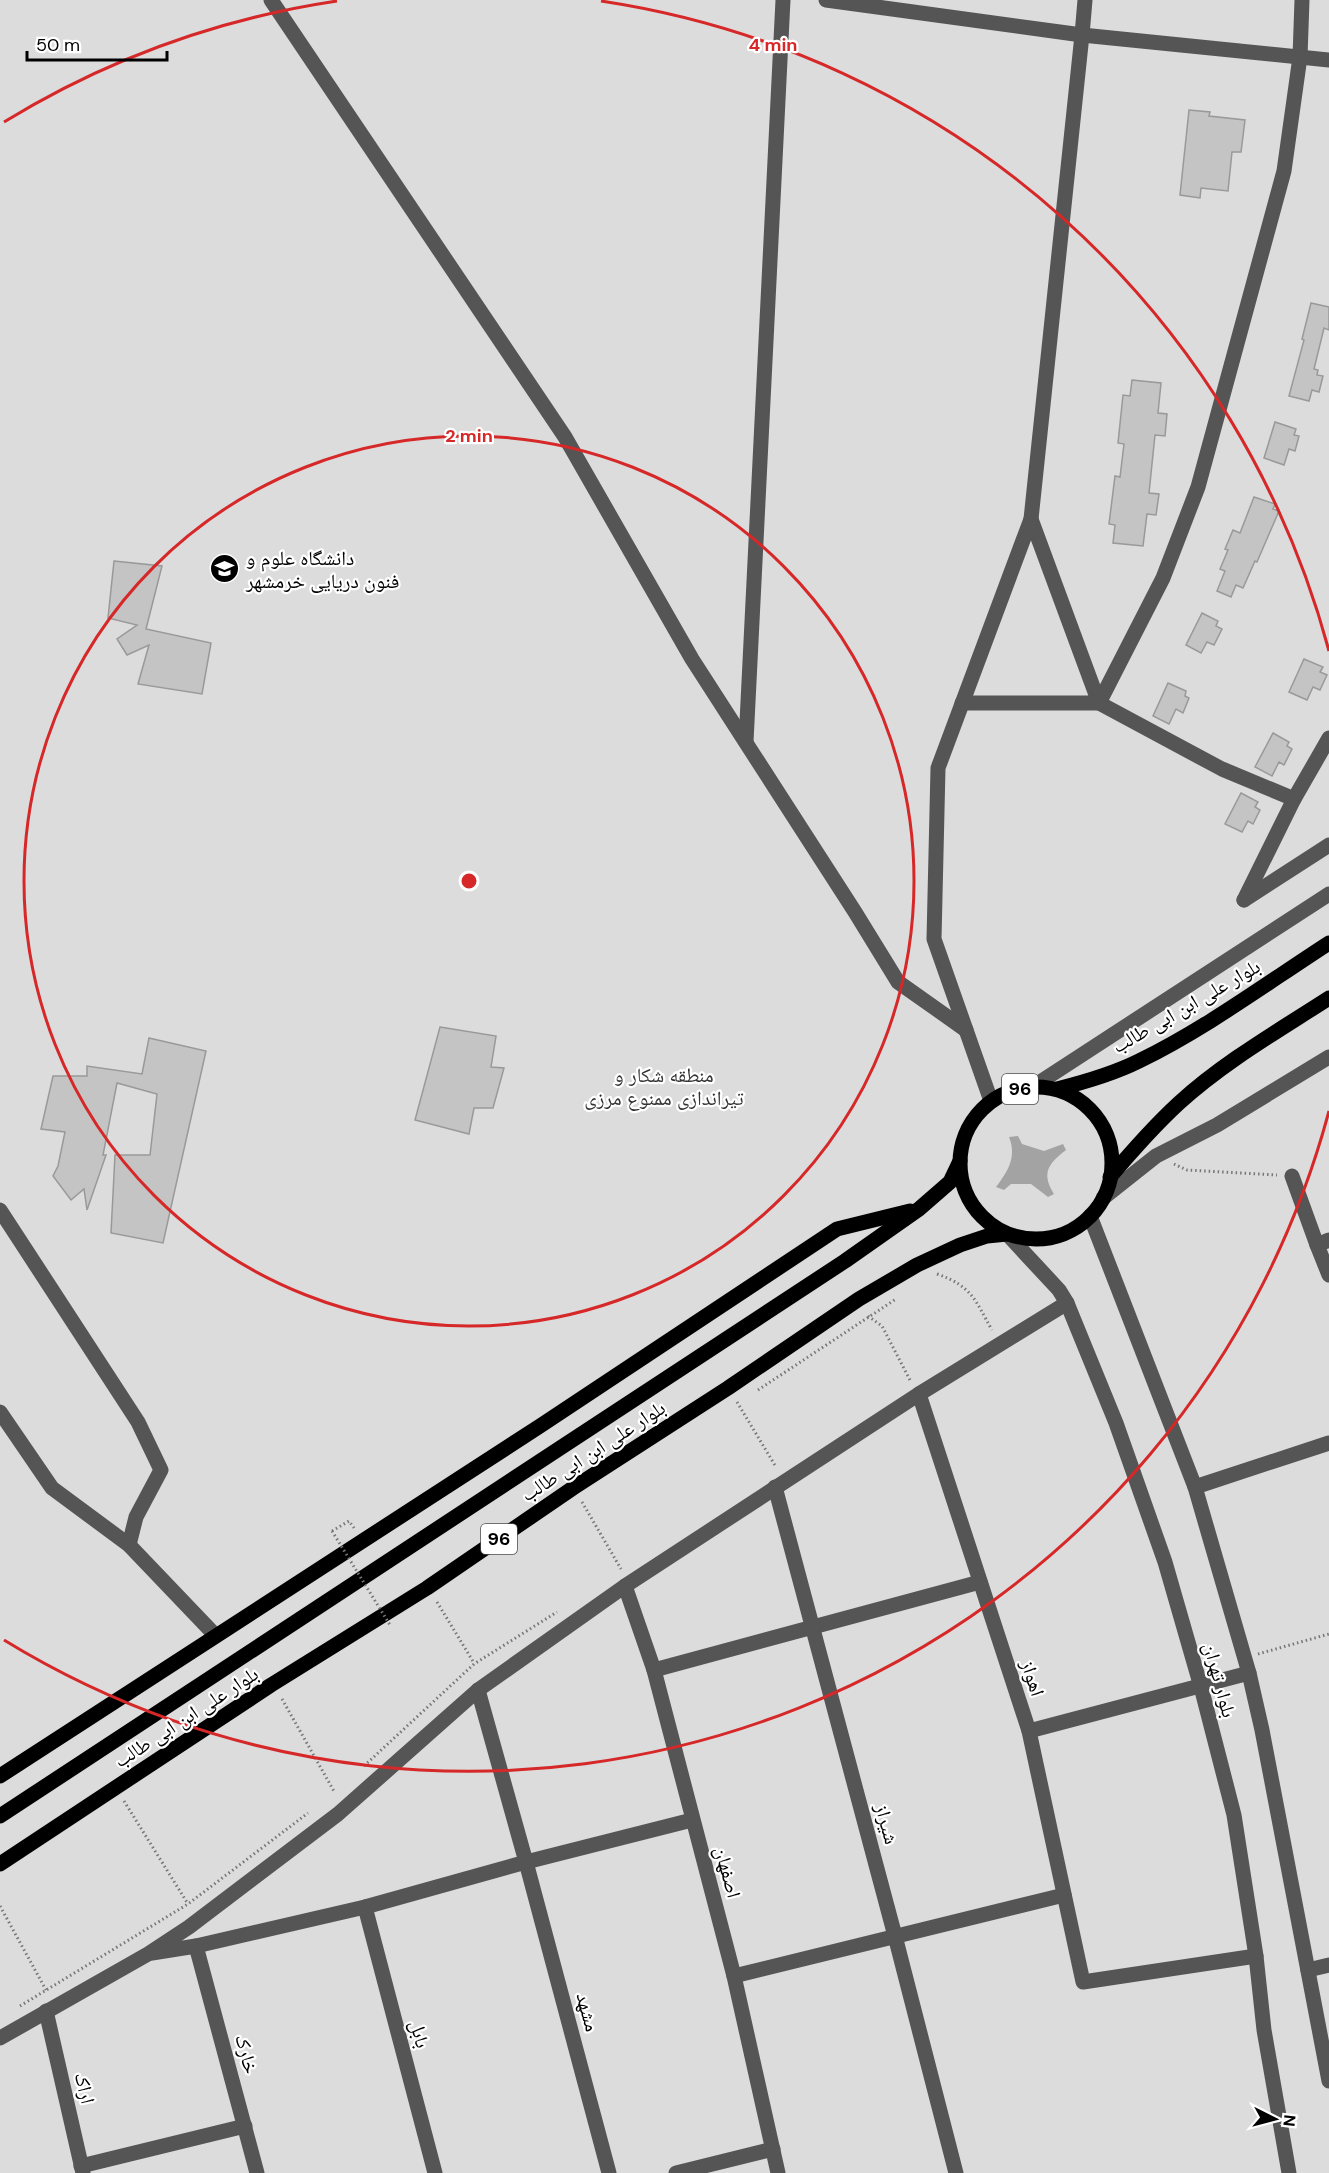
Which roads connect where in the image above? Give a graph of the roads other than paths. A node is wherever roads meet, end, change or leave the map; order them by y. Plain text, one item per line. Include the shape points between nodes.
1 (271, 0) edge
2 (783, 0) edge
3 (826, 0) edge
4 (1085, 0) edge
5 (1302, 0) edge
6 (1082, 35) junction
7 (1300, 57) junction
8 (1329, 60) edge
9 (1031, 519) junction
10 (962, 703) junction
11 (1099, 703) junction
12 (1329, 738) edge
13 (746, 742) junction
14 (1294, 799) junction
15 (1329, 846) edge
16 (1329, 894) edge
17 (1329, 943) edge
18 (1329, 998) edge
19 (966, 1030) junction
20 (1329, 1057) edge
21 (1034, 1086) junction
22 (1057, 1089) junction
23 (991, 1101) junction
24 (960, 1161) junction
25 (1292, 1176) road end
26 (1110, 1177) junction
27 (1103, 1198) junction
28 (919, 1209) junction
29 (0, 1210) edge
30 (1090, 1216) junction
31 (1007, 1234) junction
32 (1323, 1243) edge
33 (1329, 1275) edge
34 (1067, 1303) junction
35 (915, 1388) junction
36 (0, 1412) edge
37 (1329, 1443) edge
38 (775, 1487) junction
39 (1195, 1487) junction
40 (129, 1545) junction
41 (980, 1582) junction
42 (625, 1586) junction
43 (813, 1628) junction
44 (216, 1635) junction
45 (654, 1670) junction
46 (1249, 1673) junction
47 (1201, 1687) junction
48 (478, 1690) junction
49 (1029, 1731) junction
50 (0, 1776) edge
51 (0, 1816) edge
52 (692, 1820) junction
53 (526, 1862) junction
54 (0, 1863) edge
55 (1064, 1895) junction
56 (365, 1907) junction
57 (895, 1935) junction
58 (196, 1947) junction
59 (148, 1953) junction
60 (1256, 1956) junction
61 (1329, 1965) edge
62 (1308, 1970) junction
63 (734, 1976) junction
64 (46, 2011) junction
65 (0, 2038) edge
66 (1329, 2081) edge
67 (244, 2126) junction
68 (772, 2149) junction
69 (82, 2170) edge
70 (257, 2173) edge
71 (435, 2173) edge
72 (609, 2173) edge
73 (676, 2173) edge
74 (778, 2173) edge
75 (956, 2173) edge
76 (1288, 2173) edge

1 - 13 street via 565,437 692,659
2 - 13 street
3 - 6 street
4 - 6 street
5 - 7 street
6 - 7 street
6 - 9 street
7 - 8 street
7 - 11 street via 1284,171 1198,487 1163,578
9 - 10 street
9 - 11 street
10 - 11 street
10 - 19 street via 938,768 934,939
11 - 14 street via 1222,769
12 - 14 street
13 - 19 street via 898,982
14 - 15 street via 1244,900
16 - 21 street
17 - 22 main road, بلوار علی ابن ابی طالب / 96 via 1202,1025 1138,1061
18 - 26 main road, 96 via 1230,1062 1180,1102
19 - 23 street
20 - 27 street via 1217,1125 1156,1156
21 - 22 main road, 96
21 - 23 main road, 96
22 - 26 main road, 96 via 1094,1113 1112,1154
23 - 24 main road, 96 via 964,1138
24 - 28 main road, بلوار علی ابن ابی طالب / 96 via 950,1182
24 - 31 main road, 96 via 963,1184 972,1205 987,1222
25 - 32 street
26 - 27 main road, 96
27 - 30 main road, 96
28 - 44 main road via 837,1229
28 - 51 main road, بلوار علی ابن ابی طالب / 96
29 - 40 street via 138,1422 161,1470 136,1517
30 - 31 main road, 96 via 1072,1230 1051,1238
30 - 39 street, بلوار تهران
31 - 34 street, بلوار تهران
31 - 54 main road, بلوار علی ابن ابی طالب / 96 via 960,1245 917,1265 850,1305 427,1588
32 - 33 street
34 - 35 street
34 - 47 street, بلوار تهران via 1161,1551
35 - 38 street
35 - 41 street, اهواز
36 - 40 street via 52,1488
37 - 39 street
38 - 42 street
38 - 43 street, شیراز
39 - 46 street, بلوار تهران
40 - 44 street
41 - 43 street
41 - 49 street, اهواز
42 - 45 street, اصفهان
42 - 48 street
43 - 45 street
43 - 57 street, شیراز
44 - 50 main road
45 - 52 street, اصفهان
46 - 47 street
46 - 62 street, بلوار تهران
47 - 49 street
47 - 60 street, بلوار تهران via 1234,1815
48 - 53 street, مشهد
48 - 59 street via 338,1814 189,1927
49 - 55 street, اهواز
52 - 53 street
52 - 63 street, اصفهان
53 - 56 street
53 - 72 street, مشهد
55 - 57 street
55 - 60 street, اهواز via 1083,1982
56 - 58 street
56 - 71 street, بابل
57 - 63 street
57 - 75 street, شیراز
58 - 59 street
58 - 67 street, خارک
59 - 64 street
60 - 76 street, بلوار تهران
61 - 62 street
62 - 66 street, بلوار تهران
63 - 68 street, اصفهان
64 - 65 street
64 - 69 street, اراک
67 - 69 street
67 - 70 street, خارک
68 - 73 street
68 - 74 street, اصفهان

